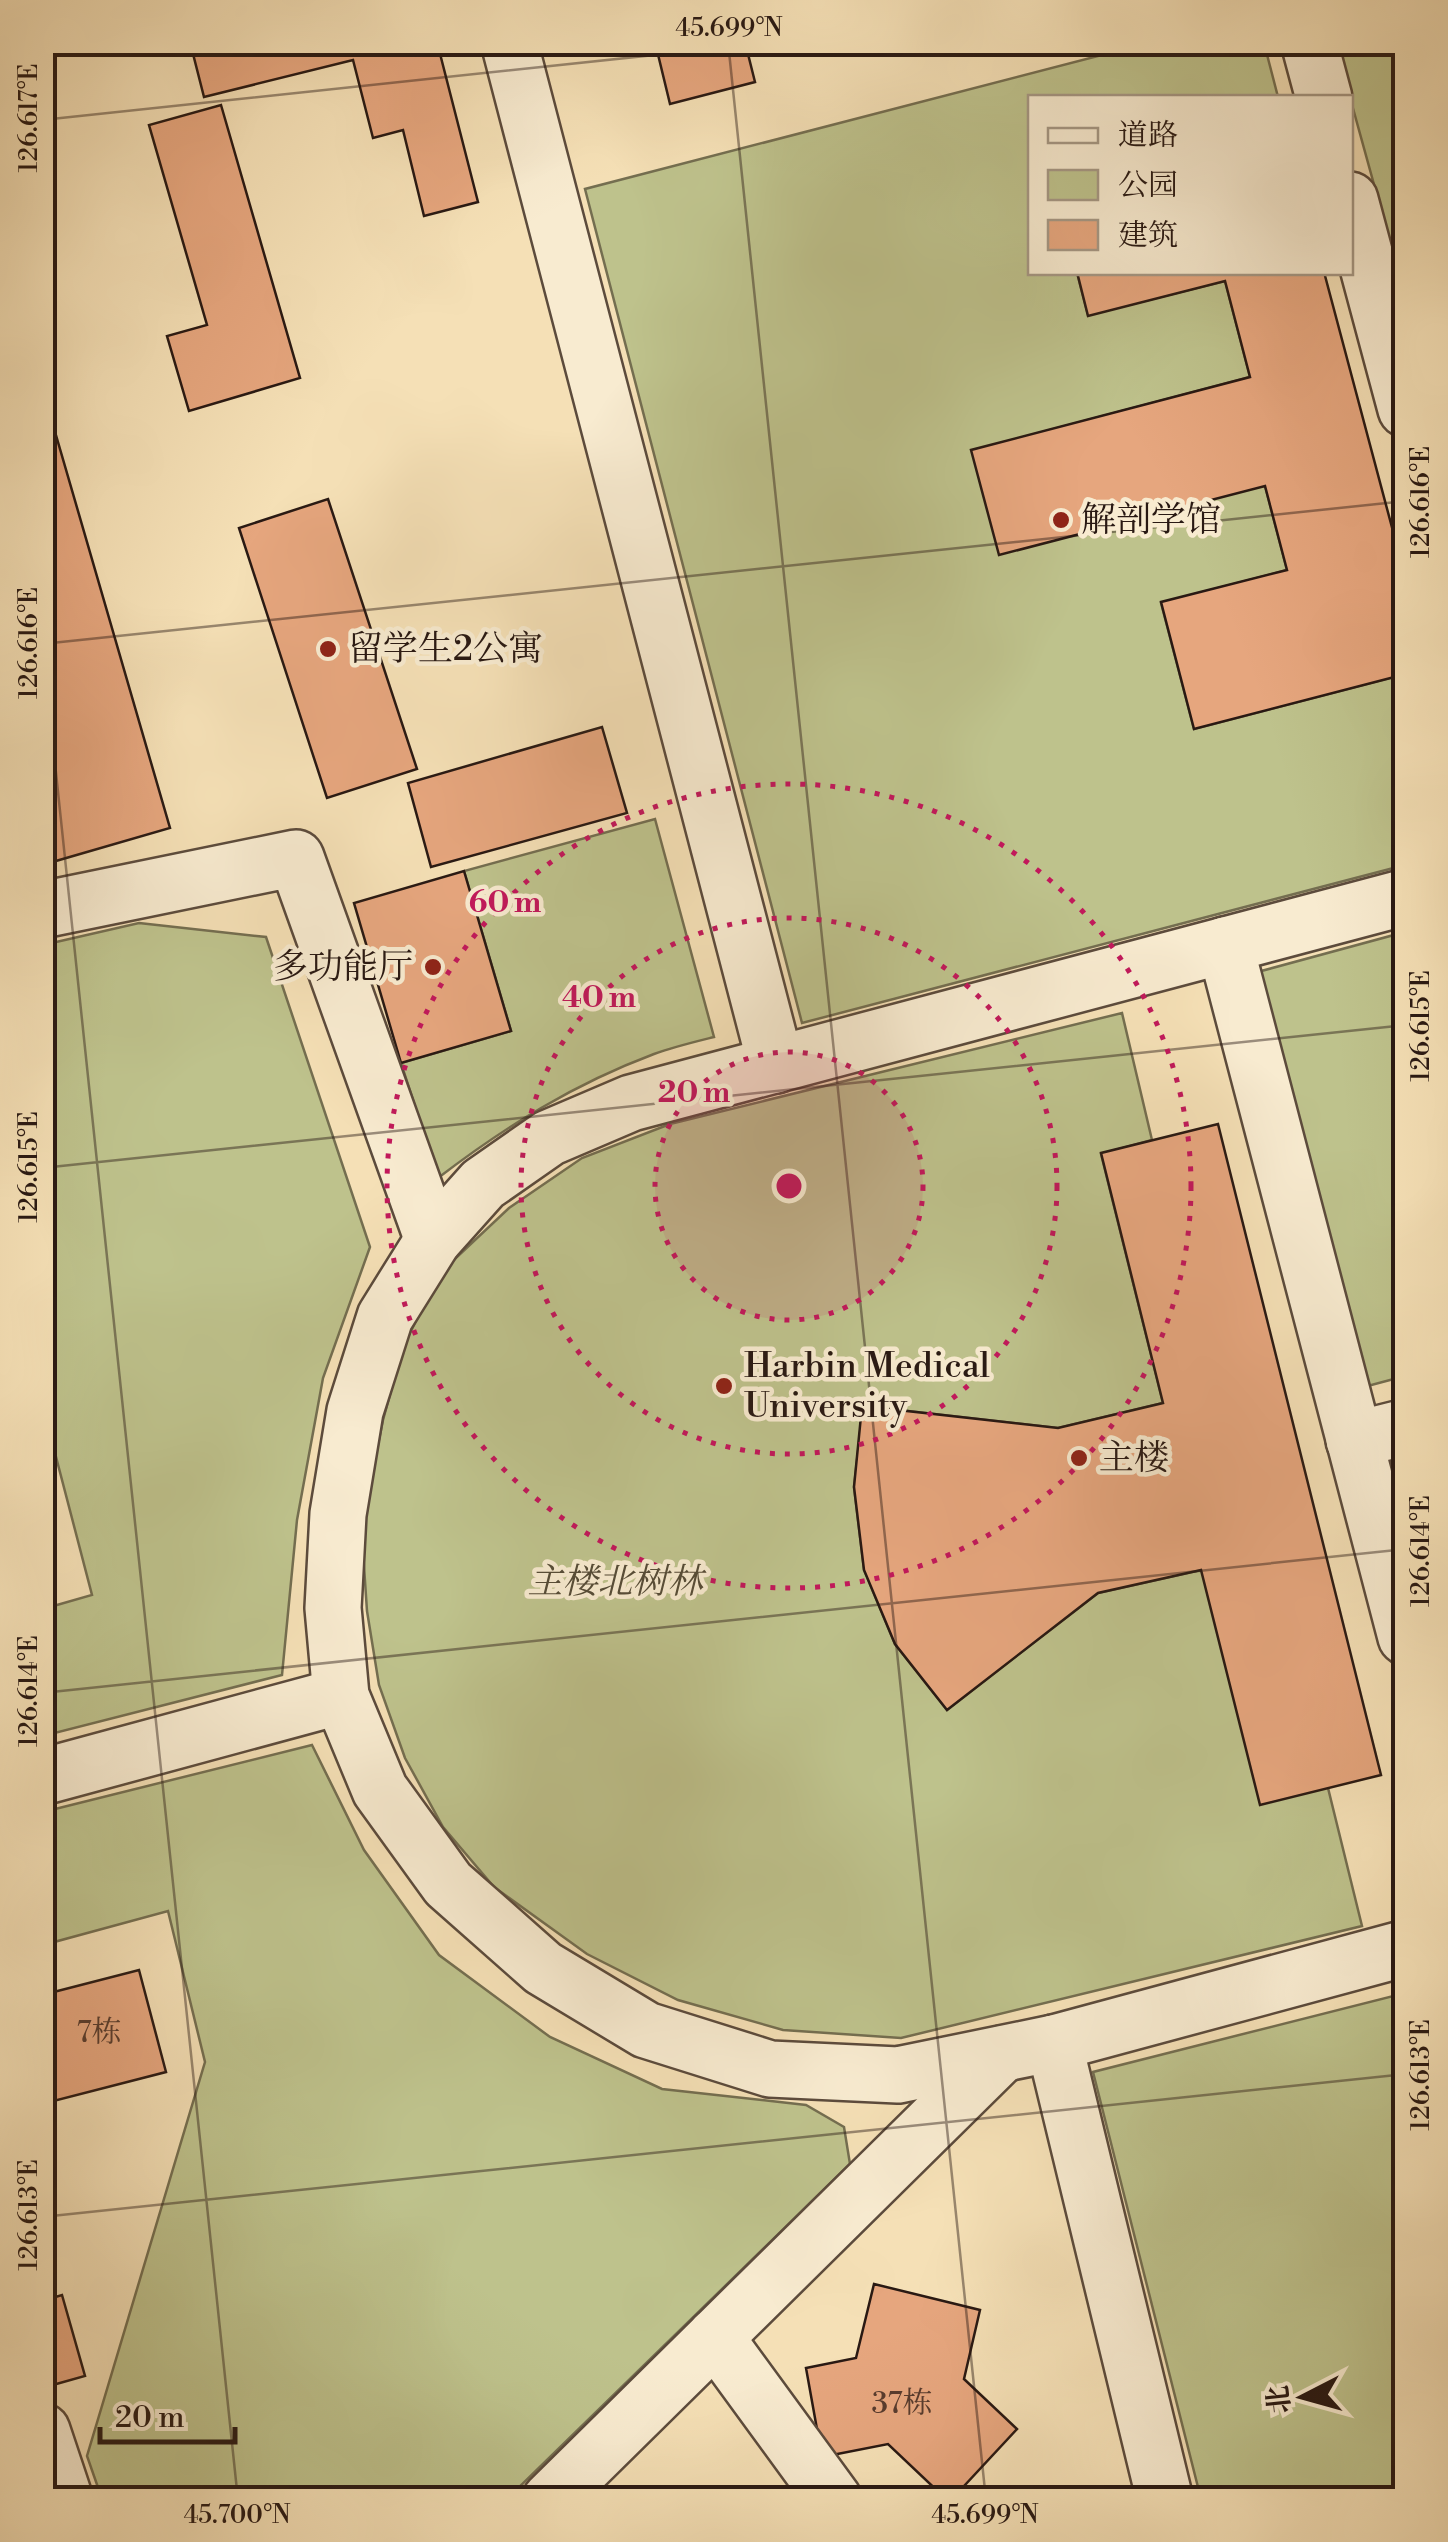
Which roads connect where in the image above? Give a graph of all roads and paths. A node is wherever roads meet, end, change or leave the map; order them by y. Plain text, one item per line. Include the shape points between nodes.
1 (509, 42) edge
2 (1309, 42) edge
3 (1323, 95) edge
4 (1353, 211) edge
5 (1406, 409) edge
6 (1406, 896) edge
7 (42, 910) edge
8 (1225, 945) junction
9 (776, 1065) junction
10 (433, 1240) junction
11 (1406, 1427) edge
12 (1354, 1440) junction
13 (1406, 1638) edge
14 (340, 1696) junction
15 (42, 1777) edge
16 (1406, 1948) edge
17 (1028, 2049) junction
18 (715, 2337) junction
19 (42, 2430) edge
20 (66, 2500) edge
21 (550, 2500) edge
22 (834, 2500) edge
23 (1165, 2500) edge

1 - 9 street
2 - 3 street
4 - 5 street
6 - 8 street
7 - 10 street via 296,858
8 - 9 street
8 - 12 street
9 - 10 street via 631,1103 549,1138 484,1184
10 - 14 street via 385,1317 355,1411 338,1514 333,1608
11 - 12 street
12 - 13 street
14 - 15 street
14 - 17 street via 380,1790 448,1884 543,1968 646,2030 770,2069 898,2075
16 - 17 street
17 - 18 street
17 - 23 street
18 - 21 street
18 - 22 street
19 - 20 street

